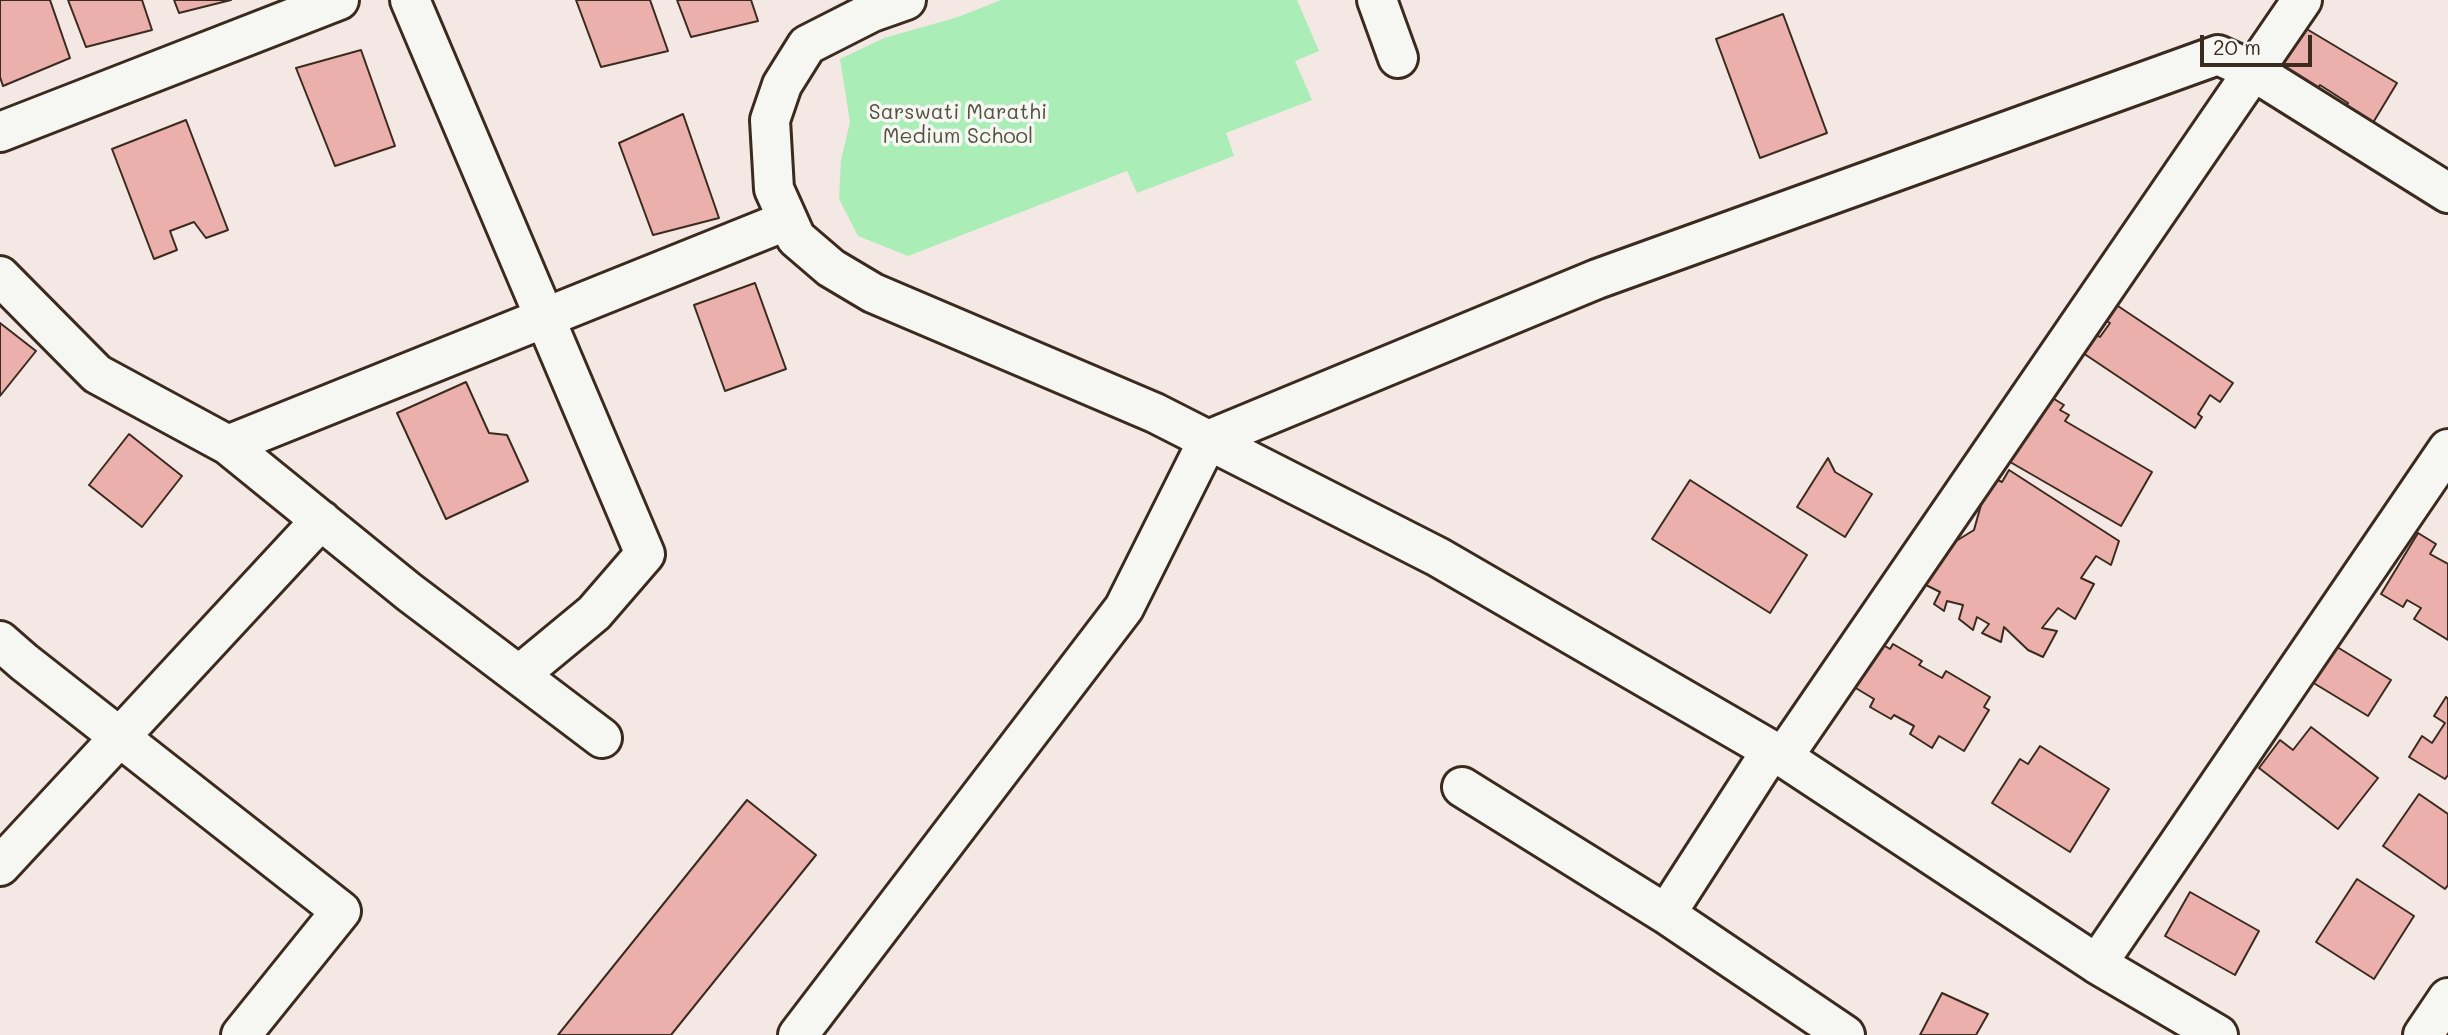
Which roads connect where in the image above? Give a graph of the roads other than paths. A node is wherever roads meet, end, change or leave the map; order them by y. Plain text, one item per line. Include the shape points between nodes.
1 (339, 0) edge
2 (410, 0) edge
3 (906, 0) edge
4 (1377, 0) edge
5 (2302, 0) edge
6 (1398, 58) dead end
7 (2253, 71) junction
8 (0, 132) edge
9 (2448, 193) edge
10 (788, 220) junction
11 (0, 276) edge
12 (545, 318) junction
13 (1208, 440) junction
14 (228, 445) junction
15 (2448, 449) edge
16 (321, 520) junction
17 (0, 641) edge
18 (519, 675) junction
19 (121, 737) junction
20 (602, 737) dead end
21 (1777, 754) junction
22 (1462, 787) dead end
23 (0, 866) edge
24 (1666, 914) junction
25 (2097, 964) junction
26 (2448, 998) edge
27 (241, 1035) edge
28 (798, 1035) edge
29 (1845, 1035) edge
30 (2218, 1035) edge
31 (2423, 1035) edge

1 - 8 street
2 - 12 street
3 - 10 street via 807,45 782,85 770,120 774,190
4 - 6 street
5 - 7 street
7 - 9 street
7 - 13 street via 2218,55 2205,59 1597,279
7 - 21 street
10 - 12 street
10 - 13 street via 796,238 831,268 873,293
11 - 14 street via 97,374
12 - 14 street
12 - 18 street via 645,554 594,613
13 - 21 street via 1438,557
13 - 28 street via 1124,608
14 - 16 street
15 - 25 street
16 - 18 street
16 - 19 street
17 - 19 street
18 - 20 street
19 - 23 street
19 - 27 street via 341,911
21 - 24 street
21 - 25 street
22 - 24 street
24 - 29 street
25 - 30 street
26 - 31 street

